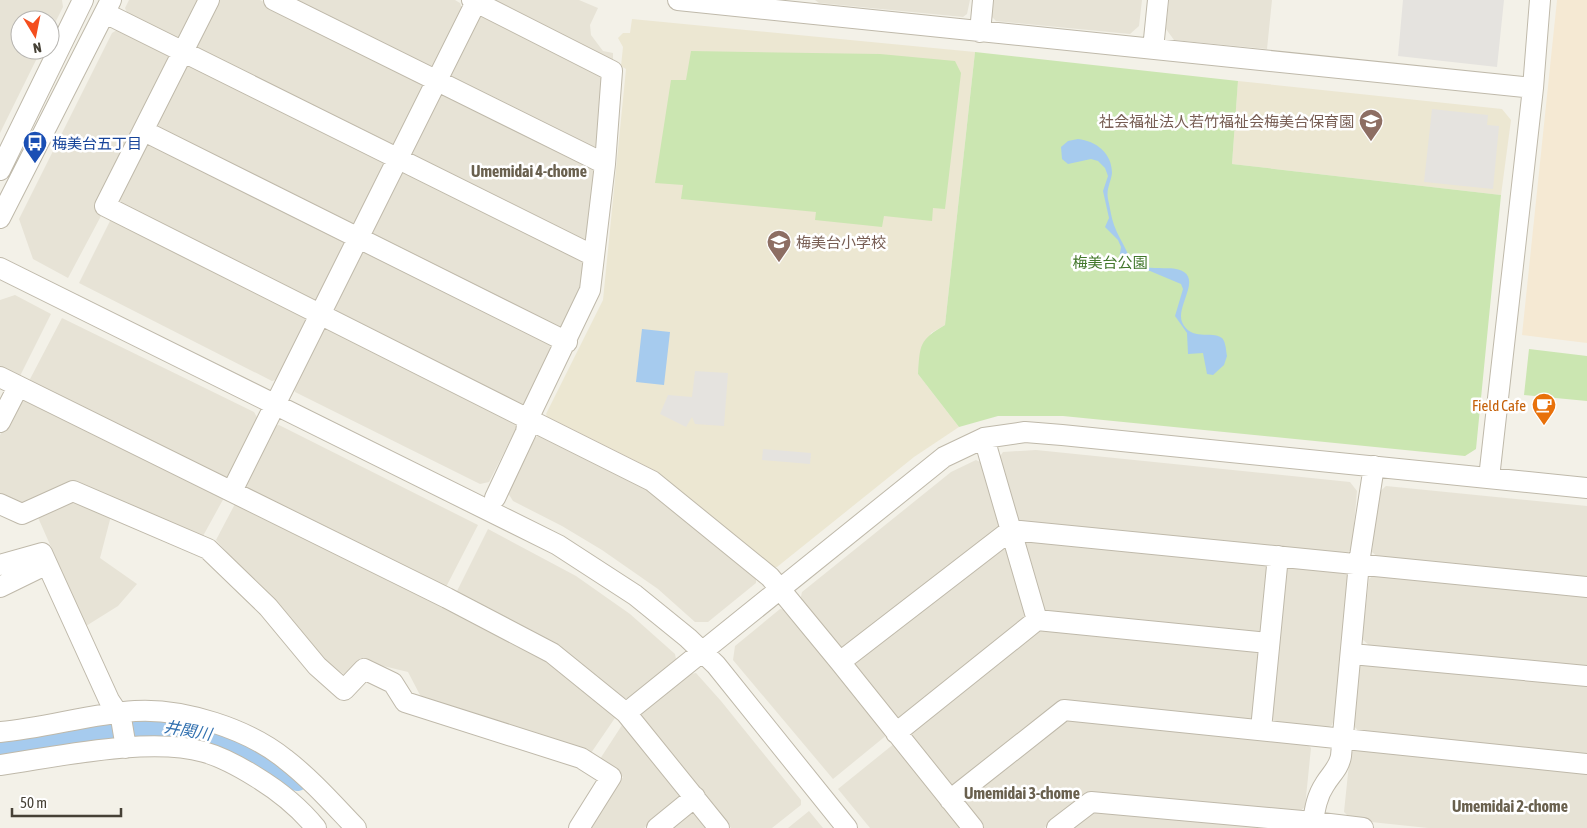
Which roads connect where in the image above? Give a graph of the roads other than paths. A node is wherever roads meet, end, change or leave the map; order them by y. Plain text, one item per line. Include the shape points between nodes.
1 (82, 0) edge
2 (209, 0) edge
3 (274, 0) edge
4 (678, 0) edge
5 (983, 0) edge
6 (1158, 0) edge
7 (1540, 0) edge
8 (474, 1) edge
9 (108, 7) edge
10 (800, 7) edge
11 (980, 32) junction
12 (1153, 49) junction
13 (183, 53) junction
14 (436, 80) junction
15 (1533, 88) junction
16 (144, 131) junction
17 (396, 159) junction
18 (605, 164) junction
19 (0, 170) edge
20 (0, 218) edge
21 (358, 237) junction
22 (594, 256) junction
23 (0, 268) edge
24 (319, 315) junction
25 (566, 342) junction
26 (0, 377) edge
27 (18, 387) junction
28 (276, 403) junction
29 (528, 419) junction
30 (0, 422) edge
31 (984, 438) junction
32 (1374, 466) junction
33 (1489, 478) junction
34 (1587, 488) edge
35 (232, 491) junction
36 (495, 498) dead end
37 (0, 504) edge
38 (1011, 530) junction
39 (1278, 556) junction
40 (1359, 563) junction
41 (47, 564) junction
42 (0, 565) edge
43 (0, 587) edge
44 (1587, 587) edge
45 (780, 588) junction
46 (1037, 620) junction
47 (1268, 643) junction
48 (701, 650) junction
49 (1352, 654) junction
50 (840, 662) junction
51 (1587, 676) edge
52 (626, 712) junction
53 (123, 728) junction
54 (1261, 729) junction
55 (0, 732) edge
56 (896, 733) junction
57 (1342, 739) junction
58 (1587, 764) edge
59 (0, 765) edge
60 (695, 797) junction
61 (950, 800) junction
62 (1313, 825) edge
63 (316, 828) edge
64 (356, 828) edge
65 (579, 828) edge
66 (657, 828) edge
67 (719, 828) edge
68 (848, 828) edge
69 (973, 828) edge
70 (1057, 828) edge
71 (1363, 828) edge

1 - 19 street
2 - 13 street
3 - 14 street
4 - 10 street
5 - 11 street
6 - 12 street
7 - 15 street
8 - 14 street
8 - 18 street via 612,71
9 - 13 street
9 - 20 street
10 - 11 street
11 - 12 street
12 - 15 street
13 - 16 street
13 - 17 street
14 - 17 street
14 - 18 street
15 - 33 street
16 - 21 street
16 - 24 street via 105,206
17 - 21 street
17 - 22 street
18 - 22 street
21 - 24 street
21 - 25 street
22 - 25 street via 590,290
23 - 28 street
24 - 28 street
24 - 29 street
25 - 29 street
26 - 27 street
27 - 30 street
27 - 35 street
28 - 35 street
28 - 48 street via 558,545 635,595
29 - 36 street via 526,432
29 - 45 street via 652,481
31 - 32 street via 1025,432 1062,434
31 - 38 street
31 - 45 street via 944,457
32 - 33 street
32 - 40 street
33 - 34 street
35 - 52 street via 552,653
37 - 65 street via 22,514 73,491 208,549 268,607 317,666 344,690 364,669 393,683 405,702 581,758 611,777
38 - 39 street
38 - 46 street
38 - 50 street
39 - 40 street
39 - 47 street
40 - 44 street
40 - 49 street
41 - 42 street via 42,553
41 - 43 street
41 - 53 street
45 - 48 street
45 - 50 street
46 - 47 street
46 - 56 street
47 - 54 street
48 - 52 street
48 - 68 street
49 - 51 street
49 - 57 street
50 - 56 street
52 - 60 street
53 - 55 street
53 - 59 street
53 - 63 street via 169,746 204,752 238,766 276,789
53 - 64 street via 138,711 195,716 245,735 284,758 321,790
54 - 57 street
54 - 61 street via 1064,710
56 - 61 street
57 - 58 street
57 - 62 street via 1340,762 1315,802
60 - 66 street
60 - 67 street
61 - 69 street
62 - 70 street via 1090,802
62 - 71 street

